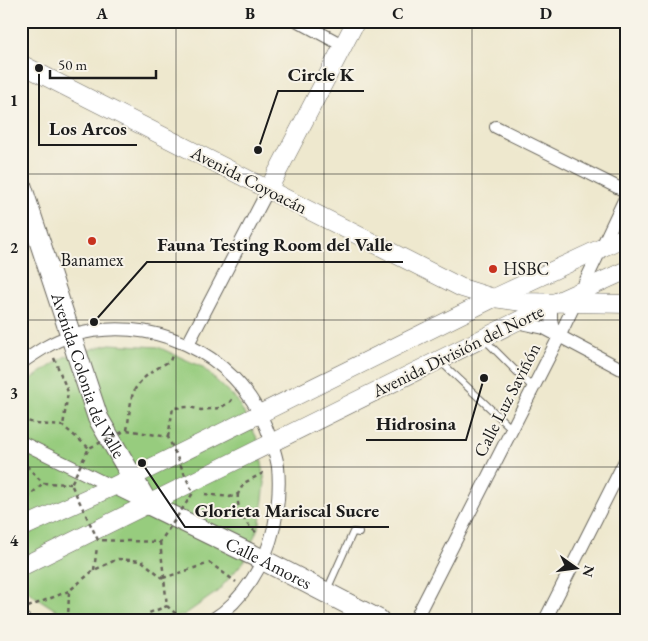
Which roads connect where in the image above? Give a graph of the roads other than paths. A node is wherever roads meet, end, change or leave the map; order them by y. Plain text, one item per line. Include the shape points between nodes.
1 (298, 21) edge
2 (356, 21) edge
3 (344, 46) junction
4 (21, 64) edge
5 (496, 127) dead end
6 (21, 185) edge
7 (268, 190) junction
8 (627, 193) edge
9 (627, 236) edge
10 (602, 248) junction
11 (627, 270) edge
12 (578, 297) junction
13 (494, 298) junction
14 (552, 304) junction
15 (627, 304) edge
16 (516, 322) junction
17 (71, 336) junction
18 (560, 337) junction
19 (483, 338) junction
20 (183, 342) junction
21 (440, 360) junction
22 (21, 363) edge
23 (627, 372) edge
24 (533, 388) junction
25 (260, 413) junction
26 (512, 429) junction
27 (21, 442) edge
28 (272, 443) junction
29 (627, 457) edge
30 (130, 476) junction
31 (112, 487) junction
32 (148, 504) junction
33 (21, 528) edge
34 (359, 533) dead end
35 (263, 560) junction
36 (21, 566) edge
37 (326, 592) junction
38 (21, 617) edge
39 (25, 620) edge
40 (212, 620) edge
41 (378, 620) edge
42 (415, 620) edge
43 (545, 620) edge

1 - 3 street
2 - 3 main road
3 - 7 main road
4 - 7 main road, Avenida Coyoacán
5 - 8 street
6 - 17 main road, Avenida Colonia del Valle
7 - 13 main road, Avenida Coyoacán via 462,288
7 - 20 street
8 - 10 street, Calle Luz Saviñón
9 - 10 main road, Avenida División del Norte
10 - 12 street, Calle Luz Saviñón
10 - 13 main road, Avenida División del Norte
11 - 12 main road, Avenida División del Norte
12 - 14 main road, Avenida División del Norte
12 - 15 main road
12 - 18 street, Calle Luz Saviñón
13 - 14 main road, Avenida Coyoacán
13 - 25 main road, Avenida División del Norte
14 - 16 main road, Avenida División del Norte
14 - 18 street via 551,324
16 - 18 street via 544,328
16 - 19 main road, Avenida División del Norte
17 - 20 street via 107,329 143,330
17 - 22 street
17 - 30 main road, Avenida Colonia del Valle via 98,418
18 - 23 street
18 - 24 street, Calle Luz Saviñón
19 - 21 main road, Avenida División del Norte
19 - 24 lane
20 - 25 street via 216,362 240,385
21 - 26 lane
21 - 28 main road, Avenida División del Norte
24 - 26 street, Calle Luz Saviñón
25 - 28 street
25 - 30 main road, Avenida División del Norte
26 - 42 street, Calle Luz Saviñón
27 - 31 street, Calle Amores
28 - 32 main road, Avenida División del Norte
28 - 35 street via 278,466 279,504
29 - 43 street
30 - 31 main road, Avenida División del Norte
30 - 32 main road, Avenida Colonia del Valle
31 - 32 street, Calle Amores
31 - 33 main road, Avenida División del Norte
32 - 35 main road, Calle Amores
32 - 36 main road, Avenida División del Norte
34 - 37 lane via 354,532
35 - 37 main road, Calle Amores
35 - 40 street via 245,589
37 - 41 main road, Calle Amores
38 - 39 street

